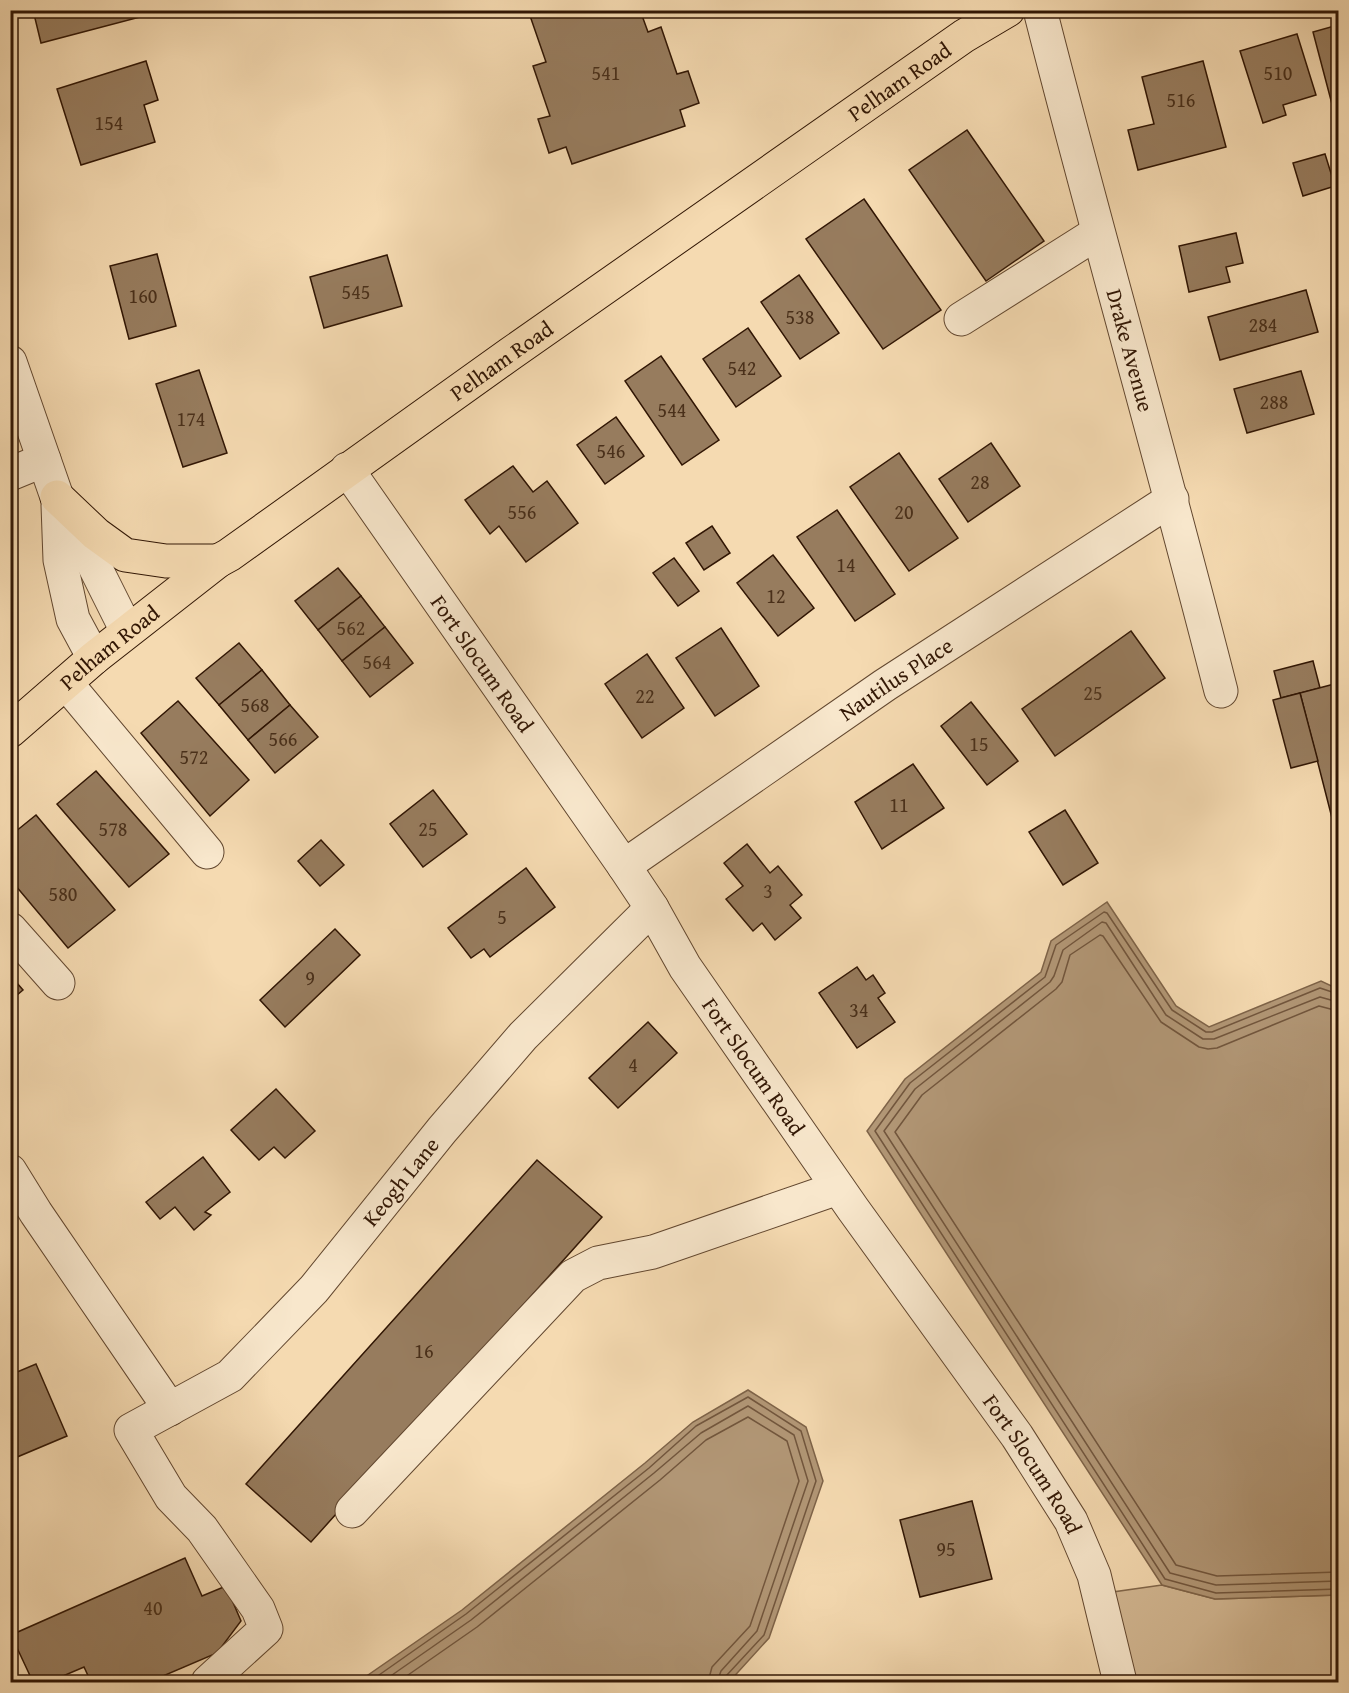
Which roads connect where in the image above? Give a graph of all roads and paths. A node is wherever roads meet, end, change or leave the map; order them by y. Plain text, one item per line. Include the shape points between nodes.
1 (1008, 10) edge
2 (1040, 10) edge
3 (1097, 233) junction
4 (962, 320) dead end
5 (10, 362) edge
6 (44, 460) junction
7 (347, 469) junction
8 (10, 474) edge
9 (57, 497) junction
10 (1172, 500) junction
11 (218, 561) junction
12 (127, 631) junction
13 (94, 658) junction
14 (66, 683) junction
15 (1221, 691) dead end
16 (10, 731) edge
17 (207, 852) dead end
18 (624, 866) junction
19 (652, 908) junction
20 (10, 929) edge
21 (58, 983) dead end
22 (10, 1171) edge
23 (838, 1188) junction
24 (170, 1409) junction
25 (352, 1511) dead end
26 (208, 1683) edge
27 (1120, 1683) edge

1 - 7 main road, Pelham Road via 964,36
2 - 3 street, Drake Avenue
3 - 4 street
3 - 10 street, Drake Avenue
5 - 6 street
6 - 8 street
6 - 9 street
7 - 11 main road, Pelham Road
7 - 18 street, Fort Slocum Road
9 - 11 main road via 125,555 166,561
9 - 12 street
9 - 13 street via 60,560 73,619
10 - 15 street, Drake Avenue
10 - 18 street, Nautilus Place via 885,685
11 - 12 main road, Pelham Road
12 - 13 main road, Pelham Road
13 - 14 main road, Pelham Road
14 - 16 main road, Pelham Road
14 - 17 street
18 - 19 street, Fort Slocum Road
19 - 23 street, Fort Slocum Road via 685,967
19 - 24 street, Keogh Lane via 523,1036 292,1313 230,1376
20 - 21 street
22 - 24 street
23 - 25 street via 653,1252 598,1263 573,1276
23 - 27 street, Fort Slocum Road via 1017,1436 1071,1521 1094,1575
24 - 26 street, Keogh Lane via 131,1430 171,1497 202,1529 258,1609 266,1629

